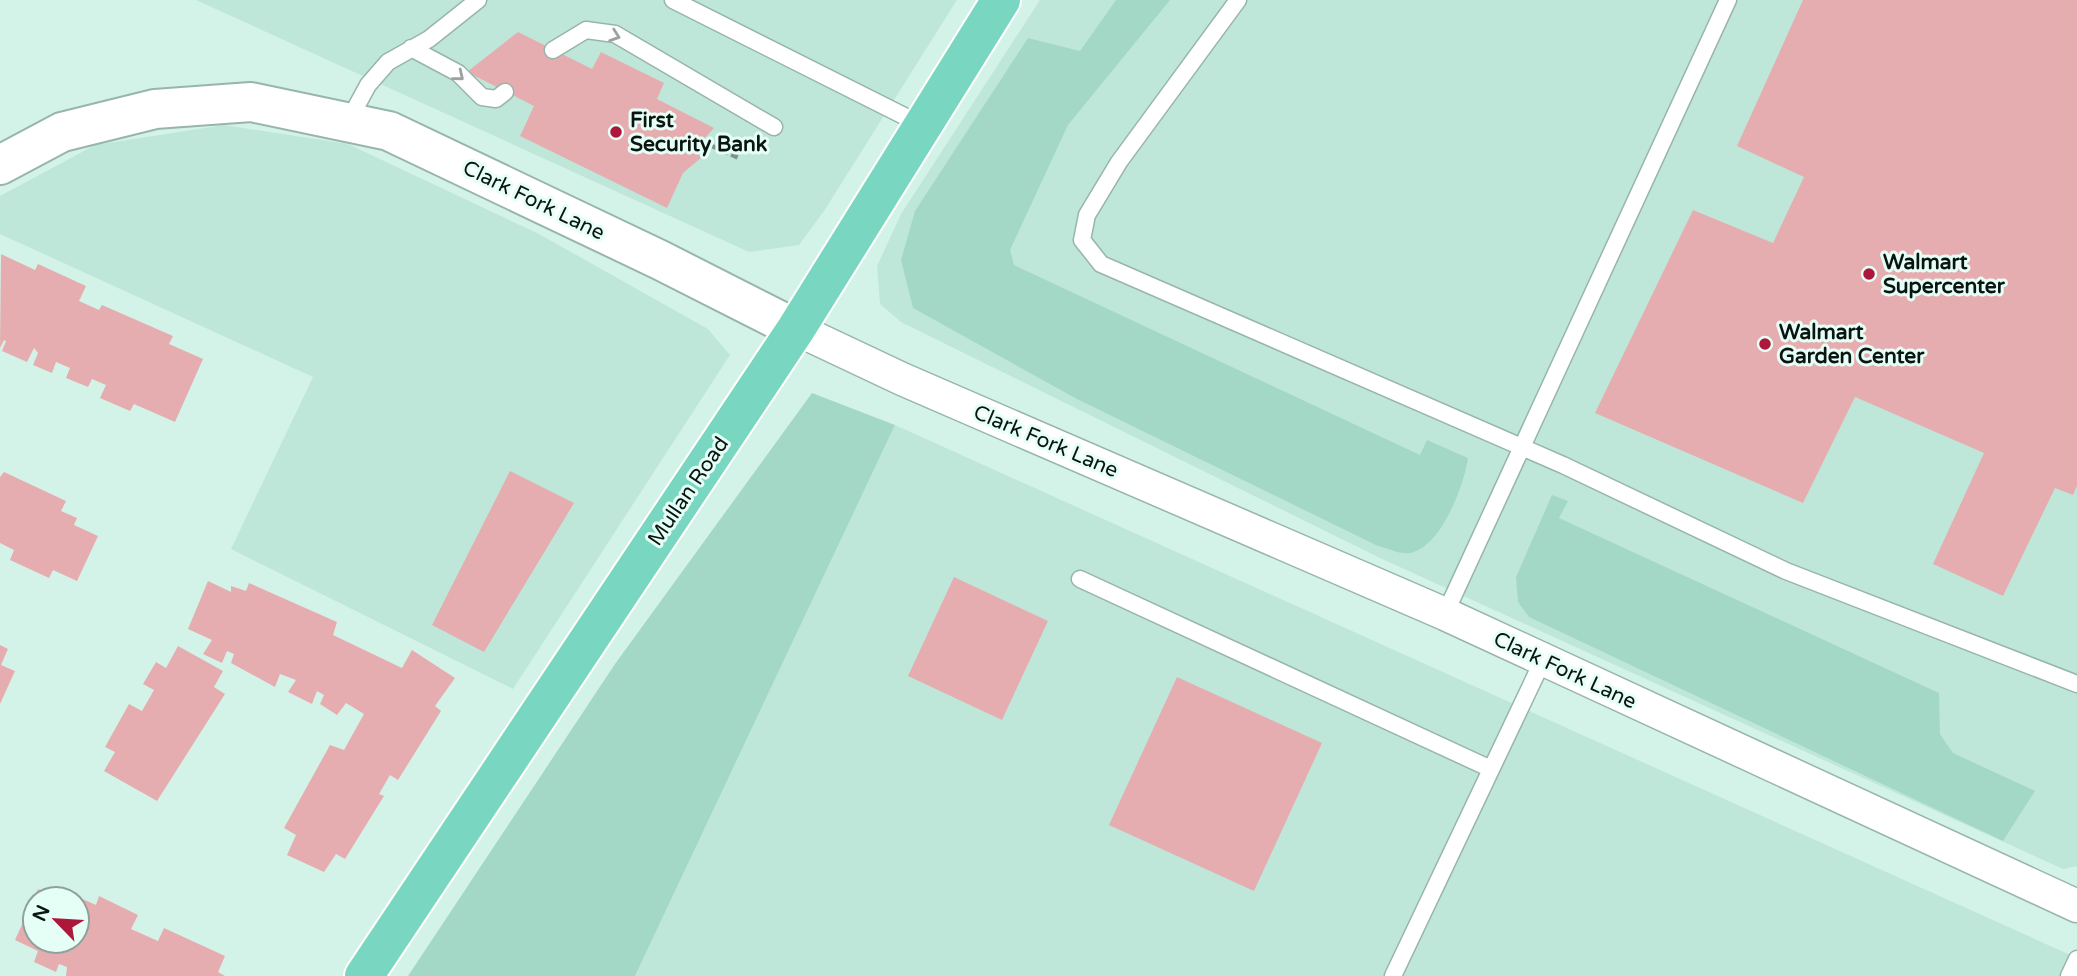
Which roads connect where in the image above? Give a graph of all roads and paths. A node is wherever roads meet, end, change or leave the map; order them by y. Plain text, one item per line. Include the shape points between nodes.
1 (478, 0) edge
2 (673, 0) edge
3 (1002, 0) edge
4 (1238, 0) edge
5 (1728, 0) edge
6 (411, 48) junction
7 (553, 50) dead end
8 (505, 92) dead end
9 (349, 120) junction
10 (924, 126) junction
11 (774, 127) dead end
12 (712, 146) dead end
13 (739, 158) dead end
14 (0, 166) edge
15 (796, 329) junction
16 (1522, 447) junction
17 (1080, 579) dead end
18 (1444, 614) junction
19 (1543, 660) junction
20 (2077, 684) edge
21 (1491, 769) junction
22 (2077, 906) edge
23 (2077, 959) edge
24 (364, 976) edge
25 (1393, 976) edge
26 (2069, 976) edge

1 - 6 lane
2 - 10 lane
3 - 10 main road, Mullan Road
4 - 16 lane via 1119,162 1087,215 1082,240 1101,264
5 - 16 lane
6 -> 8 lane via 458,73 482,97 496,99
6 - 9 lane via 388,62 368,85
7 -> 11 lane via 586,30 615,34
9 - 14 street, Clark Fork Lane via 251,102 155,109 62,132
9 - 15 street, Clark Fork Lane via 401,136
10 - 15 main road, Mullan Road
12 - 13 path
15 - 18 street, Clark Fork Lane
15 - 24 main road, Mullan Road
16 - 18 lane
16 - 20 lane via 1786,571
17 - 21 lane
18 - 19 street, Clark Fork Lane
19 - 21 lane
19 - 22 street, Clark Fork Lane
21 - 25 lane
23 - 26 lane

